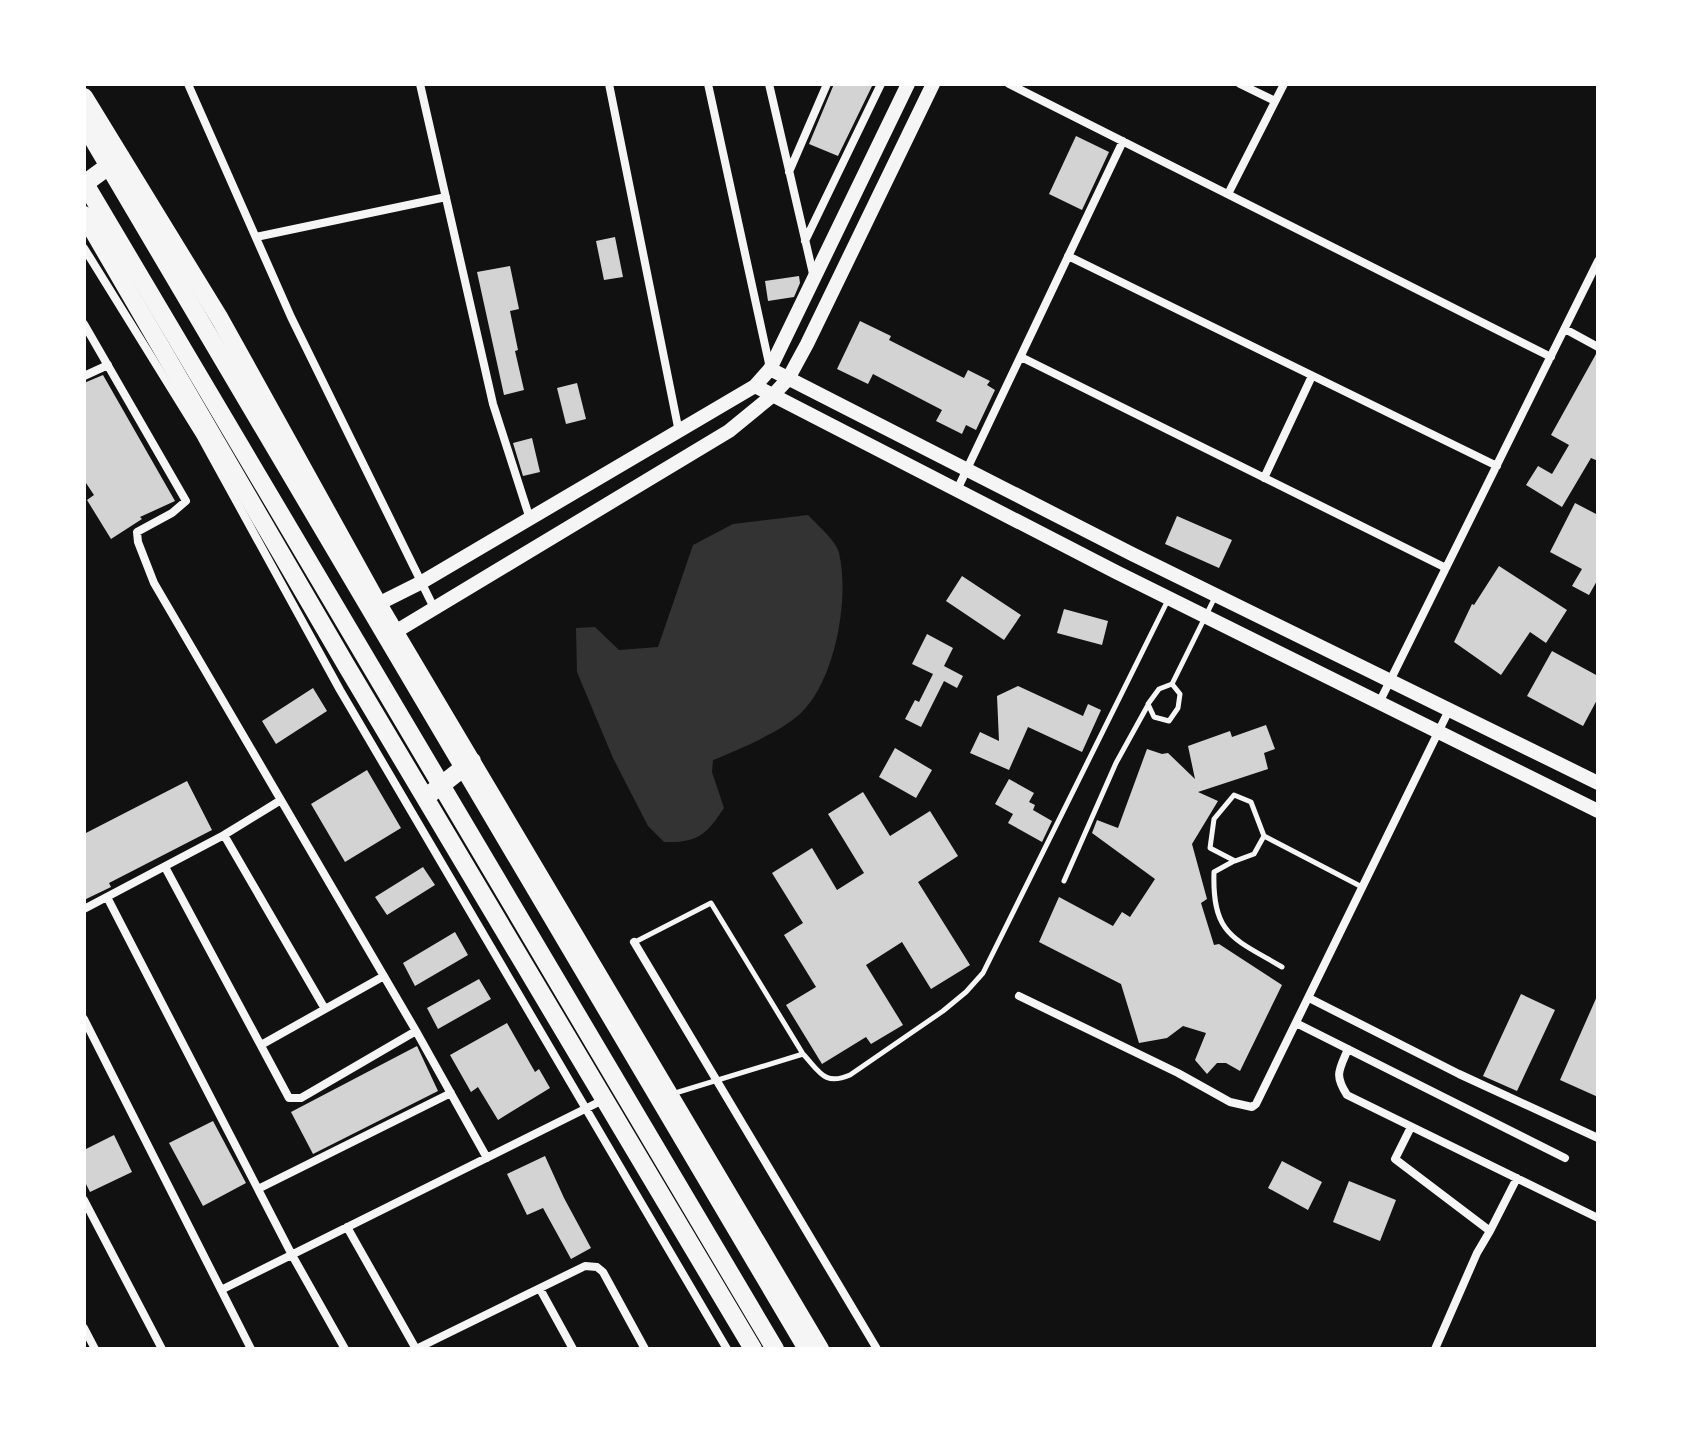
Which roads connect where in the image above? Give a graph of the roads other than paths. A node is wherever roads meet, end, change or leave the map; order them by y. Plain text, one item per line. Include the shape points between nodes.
1 (188, 84) edge
2 (420, 84) edge
3 (609, 84) edge
4 (708, 84) edge
5 (769, 84) edge
6 (827, 84) edge
7 (881, 84) edge
8 (908, 84) edge
9 (933, 84) edge
10 (1009, 84) edge
11 (1240, 84) edge
12 (1284, 84) edge
13 (84, 97) edge
14 (1275, 101) junction
15 (84, 124) edge
16 (1123, 141) junction
17 (121, 157) junction
18 (789, 172) junction
19 (84, 183) edge
20 (1228, 194) junction
21 (446, 197) junction
22 (84, 215) edge
23 (256, 237) junction
24 (805, 241) junction
25 (84, 248) edge
26 (1068, 256) junction
27 (1598, 261) edge
28 (814, 279) junction
29 (84, 324) edge
30 (1565, 329) junction
31 (1598, 347) edge
32 (1021, 357) junction
33 (1551, 357) junction
34 (108, 365) junction
35 (770, 369) junction
36 (84, 376) edge
37 (1312, 376) junction
38 (788, 379) junction
39 (755, 386) junction
40 (773, 395) junction
41 (679, 432) junction
42 (299, 462) junction
43 (1497, 466) junction
44 (967, 470) junction
45 (1264, 478) junction
46 (957, 490) junction
47 (245, 491) junction
48 (530, 519) junction
49 (1446, 568) junction
50 (422, 582) junction
51 (1216, 595) junction
52 (1169, 597) junction
53 (378, 604) junction
54 (434, 608) junction
55 (1206, 616) junction
56 (395, 632) junction
57 (1390, 681) junction
58 (1172, 684) junction
59 (1380, 701) junction
60 (1148, 704) junction
61 (1449, 710) junction
62 (1439, 734) junction
63 (472, 761) junction
64 (1598, 783) edge
65 (425, 798) junction
66 (281, 800) junction
67 (1598, 811) edge
68 (224, 835) junction
69 (1264, 836) junction
70 (1235, 861) junction
71 (165, 867) junction
72 (1064, 881) dead end
73 (1363, 887) junction
74 (107, 897) junction
75 (84, 909) edge
76 (634, 942) joint
77 (1282, 967) dead end
78 (384, 976) junction
79 (1019, 996) dead end
80 (1309, 998) junction
81 (325, 1009) junction
82 (84, 1019) edge
83 (1296, 1023) junction
84 (416, 1031) junction
85 (261, 1045) junction
86 (1348, 1049) junction
87 (803, 1054) junction
88 (715, 1080) junction
89 (451, 1093) junction
90 (670, 1095) junction
91 (606, 1098) junction
92 (585, 1109) junction
93 (1411, 1127) junction
94 (1598, 1138) edge
95 (487, 1158) junction
96 (1565, 1158) dead end
97 (1517, 1178) junction
98 (258, 1189) junction
99 (84, 1200) edge
100 (1598, 1218) edge
101 (347, 1227) junction
102 (1490, 1231) junction
103 (292, 1255) junction
104 (540, 1289) junction
105 (221, 1290) junction
106 (84, 1328) edge
107 (95, 1349) edge
108 (162, 1349) edge
109 (251, 1349) edge
110 (345, 1349) edge
111 (573, 1349) edge
112 (645, 1349) edge
113 (727, 1349) edge
114 (753, 1349) edge
115 (775, 1349) edge
116 (807, 1349) edge
117 (820, 1349) edge
118 (877, 1349) edge
119 (1435, 1349) edge

1 - 23 street
2 - 21 street
3 - 41 street
4 - 35 street
5 - 18 street
6 - 18 street
7 - 24 street
8 - 28 street
9 - 38 street
10 - 16 street
11 - 14 street
12 - 14 street
13 - 17 main road
14 - 20 street
15 - 116 main road
16 - 20 street
16 - 26 street
17 - 19 main road
17 - 42 main road
18 - 24 street
19 - 115 main road
20 - 33 street
21 - 23 street
21 - 48 street via 493,404
22 - 47 main road
23 - 50 street
24 - 28 street
25 - 92 street via 201,437 340,690
26 - 32 street
26 - 37 street
27 - 30 street
28 - 35 street
29 - 34 street
30 - 31 street
30 - 33 street
32 - 44 street
32 - 45 street
33 - 43 street
34 - 36 street
34 - 66 street via 186,501 137,532 143,557
35 - 38 street
35 - 39 street
37 - 43 street
37 - 45 street
38 - 40 street
38 - 44 street
39 - 40 street
39 - 41 street
40 - 46 street
40 - 54 street via 729,431
41 - 48 street
42 - 47 main road
42 - 53 main road
43 - 49 street
44 - 46 street
44 - 51 street
45 - 49 street
46 - 52 street
47 - 65 main road
48 - 50 street
49 - 57 street
50 - 53 street
50 - 54 street
51 - 55 lane
51 - 57 street
52 - 55 street
52 - 87 lane via 983,973 943,1011 850,1075 827,1079
53 - 56 main road
54 - 56 street
55 - 58 lane
55 - 59 street
56 - 63 main road
57 - 59 street
57 - 61 street
58 - 60 lane via 1159,689
58 - 60 lane via 1180,694 1169,721 1154,717
59 - 62 street
60 - 72 lane
61 - 62 street
61 - 64 street
62 - 67 street
62 - 73 street
63 - 65 main road
63 - 90 main road
65 - 91 main road
66 - 68 street
66 - 78 street
68 - 71 street
68 - 81 street
69 - 70 lane via 1254,854
69 - 70 lane via 1251,802 1234,795 1214,819 1210,848
69 - 73 lane
70 - 77 lane via 1214,872 1213,902 1229,935
71 - 74 street
71 - 85 street
73 - 80 street
74 - 75 street
74 - 98 street
76 - 87 lane via 711,903
76 - 88 street
78 - 81 street
78 - 84 street
79 - 83 street via 1247,1108 1256,1104
80 - 83 street
80 - 94 street
81 - 85 street
82 - 105 street
83 - 86 street
84 - 85 street via 294,1100
84 - 89 street
86 - 93 street via 1338,1072 1347,1095
86 - 96 street
87 - 88 lane
88 - 90 lane
88 - 118 street
89 - 95 street
89 - 98 street
90 - 117 main road
91 - 92 street
91 - 114 main road
92 - 95 street
92 - 113 street
93 - 97 street
93 - 102 street via 1395,1159
95 - 101 street
97 - 100 street
97 - 102 street
98 - 103 street
99 - 108 street
101 - 103 street
101 - 104 street via 416,1349
102 - 119 street
103 - 105 street
103 - 110 street
104 - 111 street
104 - 112 street via 585,1266 597,1267
105 - 109 street
106 - 107 street

